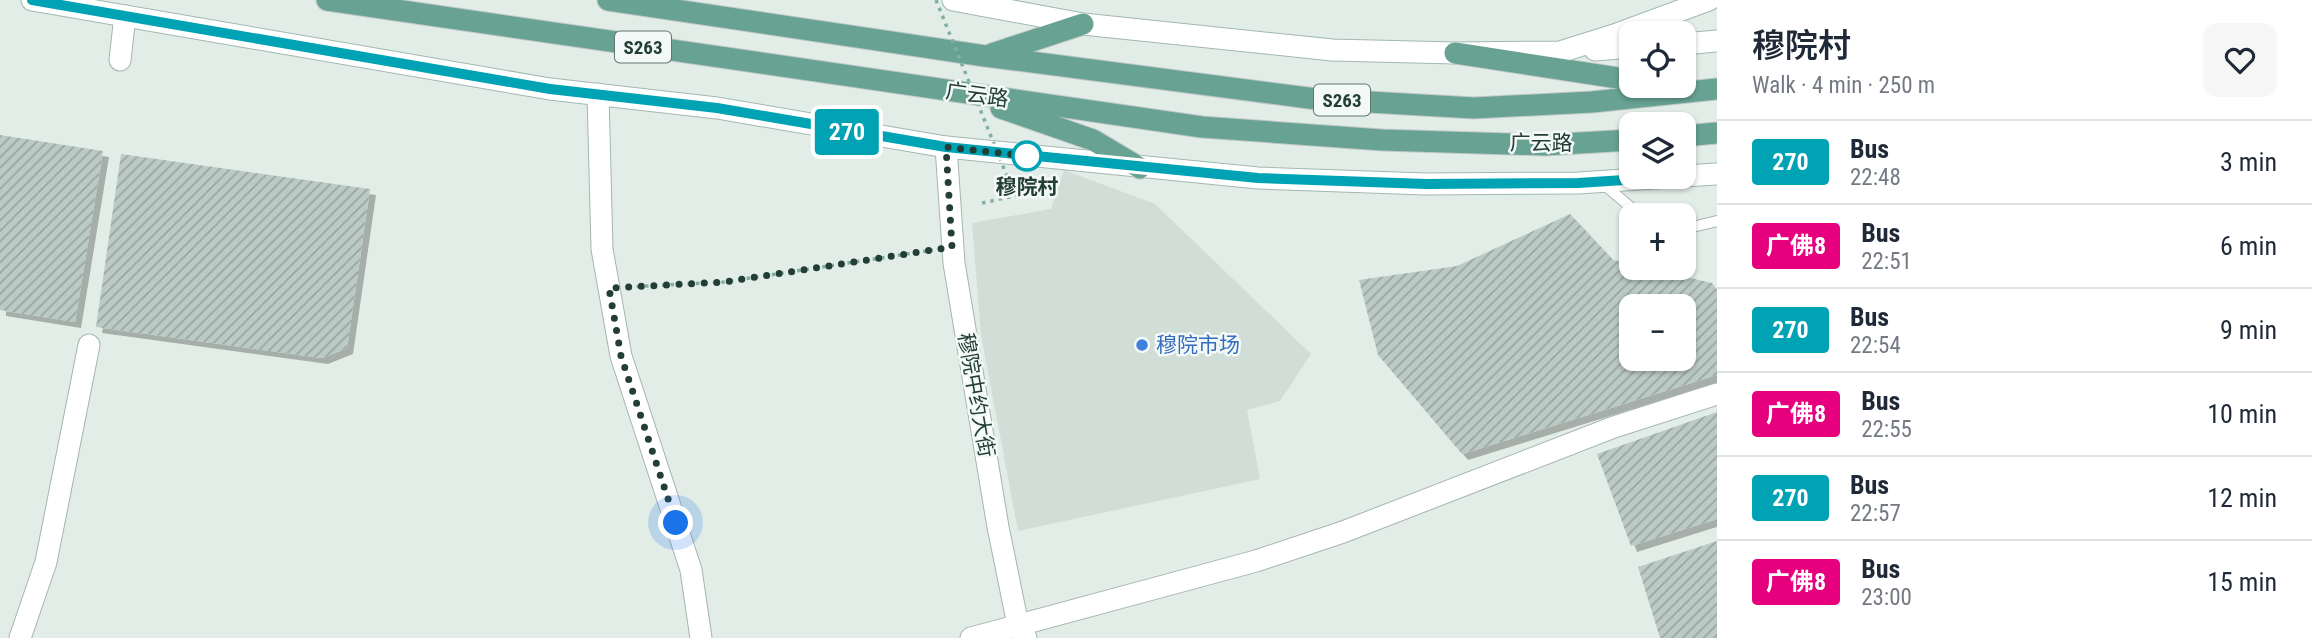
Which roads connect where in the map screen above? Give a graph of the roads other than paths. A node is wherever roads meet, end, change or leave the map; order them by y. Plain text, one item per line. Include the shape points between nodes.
1 (32, 0) edge
2 (327, 0) edge
3 (608, 0) edge
4 (953, 0) edge
5 (1709, 0) edge
6 (125, 16) junction
7 (1083, 24) junction
8 (1717, 41) edge
9 (1696, 43) edge
10 (1619, 48) edge
11 (1560, 52) junction
12 (1455, 53) junction
13 (985, 56) junction
14 (120, 60) dead end
15 (1619, 78) edge
16 (1709, 90) edge
17 (960, 93) junction
18 (598, 94) junction
19 (1717, 133) edge
20 (1696, 135) edge
21 (1619, 142) edge
22 (946, 147) junction
23 (1140, 168) junction
24 (1717, 174) edge
25 (1696, 175) edge
26 (1619, 180) edge
27 (1600, 181) junction
28 (1626, 203) edge
29 (1717, 221) edge
30 (1696, 226) edge
31 (89, 345) dead end
32 (1717, 394) edge
33 (1022, 632) edge
34 (20, 638) edge
35 (701, 638) edge
36 (971, 638) edge

1 - 6 main road, 广云路
2 - 17 main road, 广云路 / S263
3 - 13 main road, 广云路 / S263
4 - 7 main road
5 - 11 main road
6 - 14 main road
6 - 18 main road, 广云路
7 - 12 main road via 1332,51
7 - 13 main road
8 - 9 main road
10 - 11 main road
11 - 12 main road
12 - 15 main road
13 - 16 main road, 广云路 / S263 via 1316,99 1474,107 1592,102
17 - 21 main road, 广云路 / S263 via 1202,127 1382,140 1545,145
17 - 23 main road via 1093,140
18 - 22 main road, 广云路 via 717,108
18 - 35 main road via 602,249 621,356 691,570
19 - 20 main road
22 - 23 main road, 广云路
22 - 33 main road, 穆院中约大街 via 952,247 998,527
23 - 27 main road, 广云路 via 1426,184
24 - 25 main road
26 - 27 main road, 广云路
27 - 28 lane
29 - 30 lane
31 - 34 main road via 46,562
32 - 33 main road via 1614,427 1343,532
33 - 36 main road

